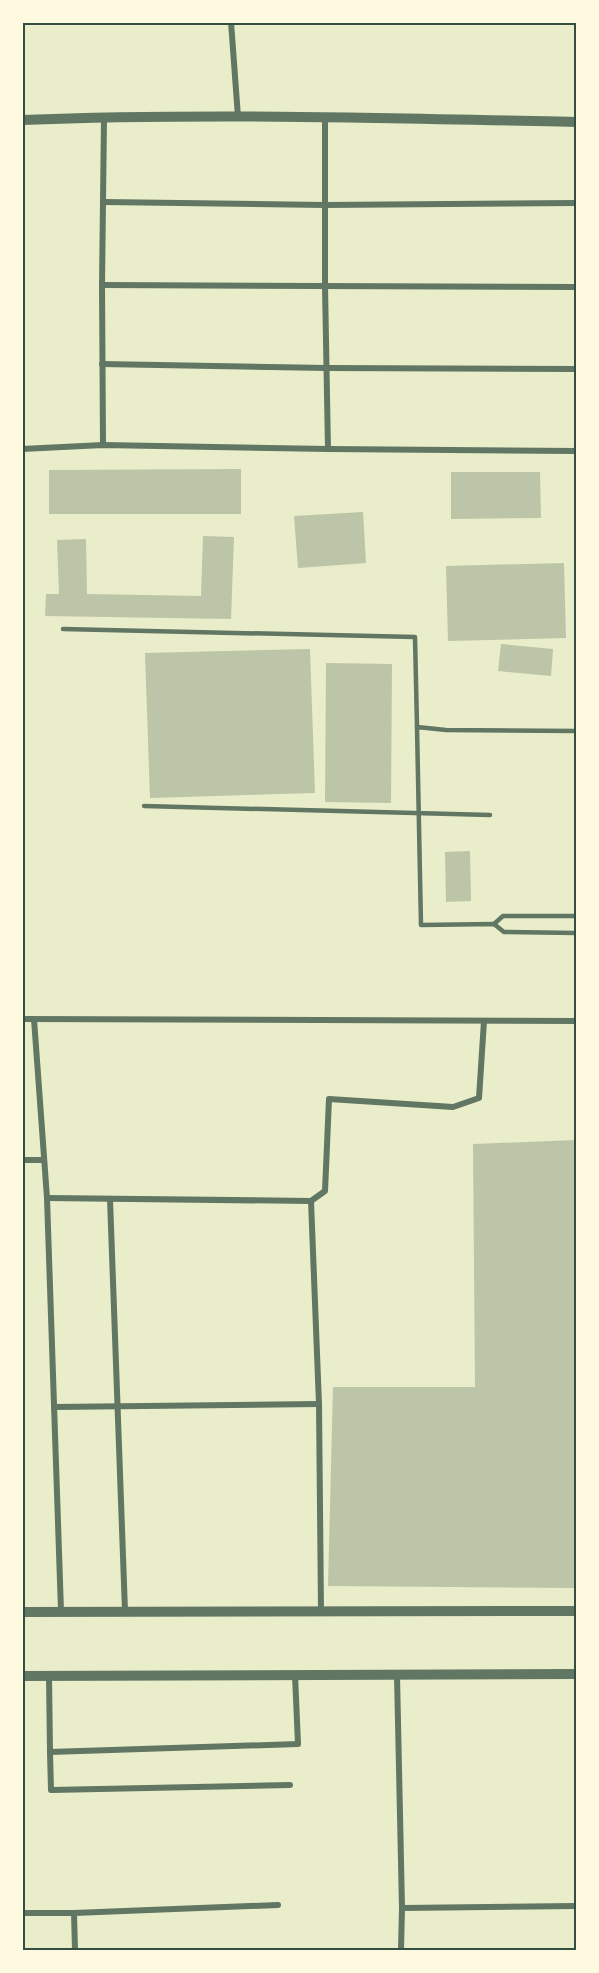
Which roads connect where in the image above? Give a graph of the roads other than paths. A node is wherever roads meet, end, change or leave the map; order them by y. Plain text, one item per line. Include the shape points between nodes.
1 (231, 22) edge
2 (104, 117) junction
3 (325, 117) junction
4 (238, 118) junction
5 (22, 120) edge
6 (576, 122) edge
7 (103, 202) junction
8 (576, 203) edge
9 (325, 205) junction
10 (102, 285) junction
11 (325, 286) junction
12 (576, 287) edge
13 (102, 364) junction
14 (327, 368) junction
15 (576, 369) edge
16 (103, 445) junction
17 (22, 448) edge
18 (328, 449) junction
19 (576, 451) edge
20 (63, 629) dead end
21 (417, 727) junction
22 (576, 731) edge
23 (144, 806) dead end
24 (420, 813) junction
25 (490, 815) dead end
26 (576, 916) edge
27 (494, 924) junction
28 (576, 933) edge
29 (22, 1019) edge
30 (34, 1019) junction
31 (484, 1021) junction
32 (576, 1021) edge
33 (22, 1160) edge
34 (44, 1160) junction
35 (47, 1198) junction
36 (111, 1198) junction
37 (311, 1201) junction
38 (319, 1404) junction
39 (54, 1407) junction
40 (118, 1407) junction
41 (61, 1611) junction
42 (125, 1611) junction
43 (321, 1611) junction
44 (563, 1611) junction
45 (576, 1611) edge
46 (22, 1612) edge
47 (576, 1622) edge
48 (575, 1671) edge
49 (295, 1675) junction
50 (397, 1675) junction
51 (22, 1676) edge
52 (49, 1676) junction
53 (50, 1752) junction
54 (290, 1785) dead end
55 (278, 1905) dead end
56 (576, 1905) edge
57 (402, 1908) junction
58 (74, 1912) junction
59 (22, 1913) edge
60 (75, 1950) edge
61 (401, 1950) edge

1 - 4 street
2 - 4 street
2 - 5 street
2 - 7 street
3 - 4 street
3 - 6 street
3 - 9 street
7 - 9 street
7 - 10 street
8 - 9 street
9 - 11 street
10 - 11 street
10 - 13 street
11 - 12 street
11 - 14 street
13 - 14 street
13 - 16 street
14 - 15 street
14 - 18 street
16 - 17 street
16 - 18 street
18 - 19 street
20 - 21 lane via 416,637
21 - 22 lane
21 - 24 lane
23 - 24 lane
24 - 25 lane
24 - 27 lane via 421,925
26 - 27 lane via 503,916
27 - 28 lane via 504,932
29 - 30 street
30 - 31 street
30 - 34 street
31 - 32 street
31 - 37 street via 479,1098 453,1107 329,1099 326,1191
33 - 34 street
34 - 35 street
35 - 36 street
35 - 39 street
36 - 37 street
36 - 40 street
37 - 38 street
38 - 40 street
38 - 43 street
39 - 40 street
39 - 41 street
40 - 42 street
41 - 42 street
41 - 46 street
42 - 43 street
43 - 44 street
44 - 45 street
44 - 47 street
48 - 50 street
49 - 50 street
49 - 52 street
49 - 53 street via 298,1744
50 - 57 street
51 - 52 street
52 - 53 street
53 - 54 street via 51,1790
55 - 58 street
56 - 57 street
57 - 61 street
58 - 59 street
58 - 60 street

